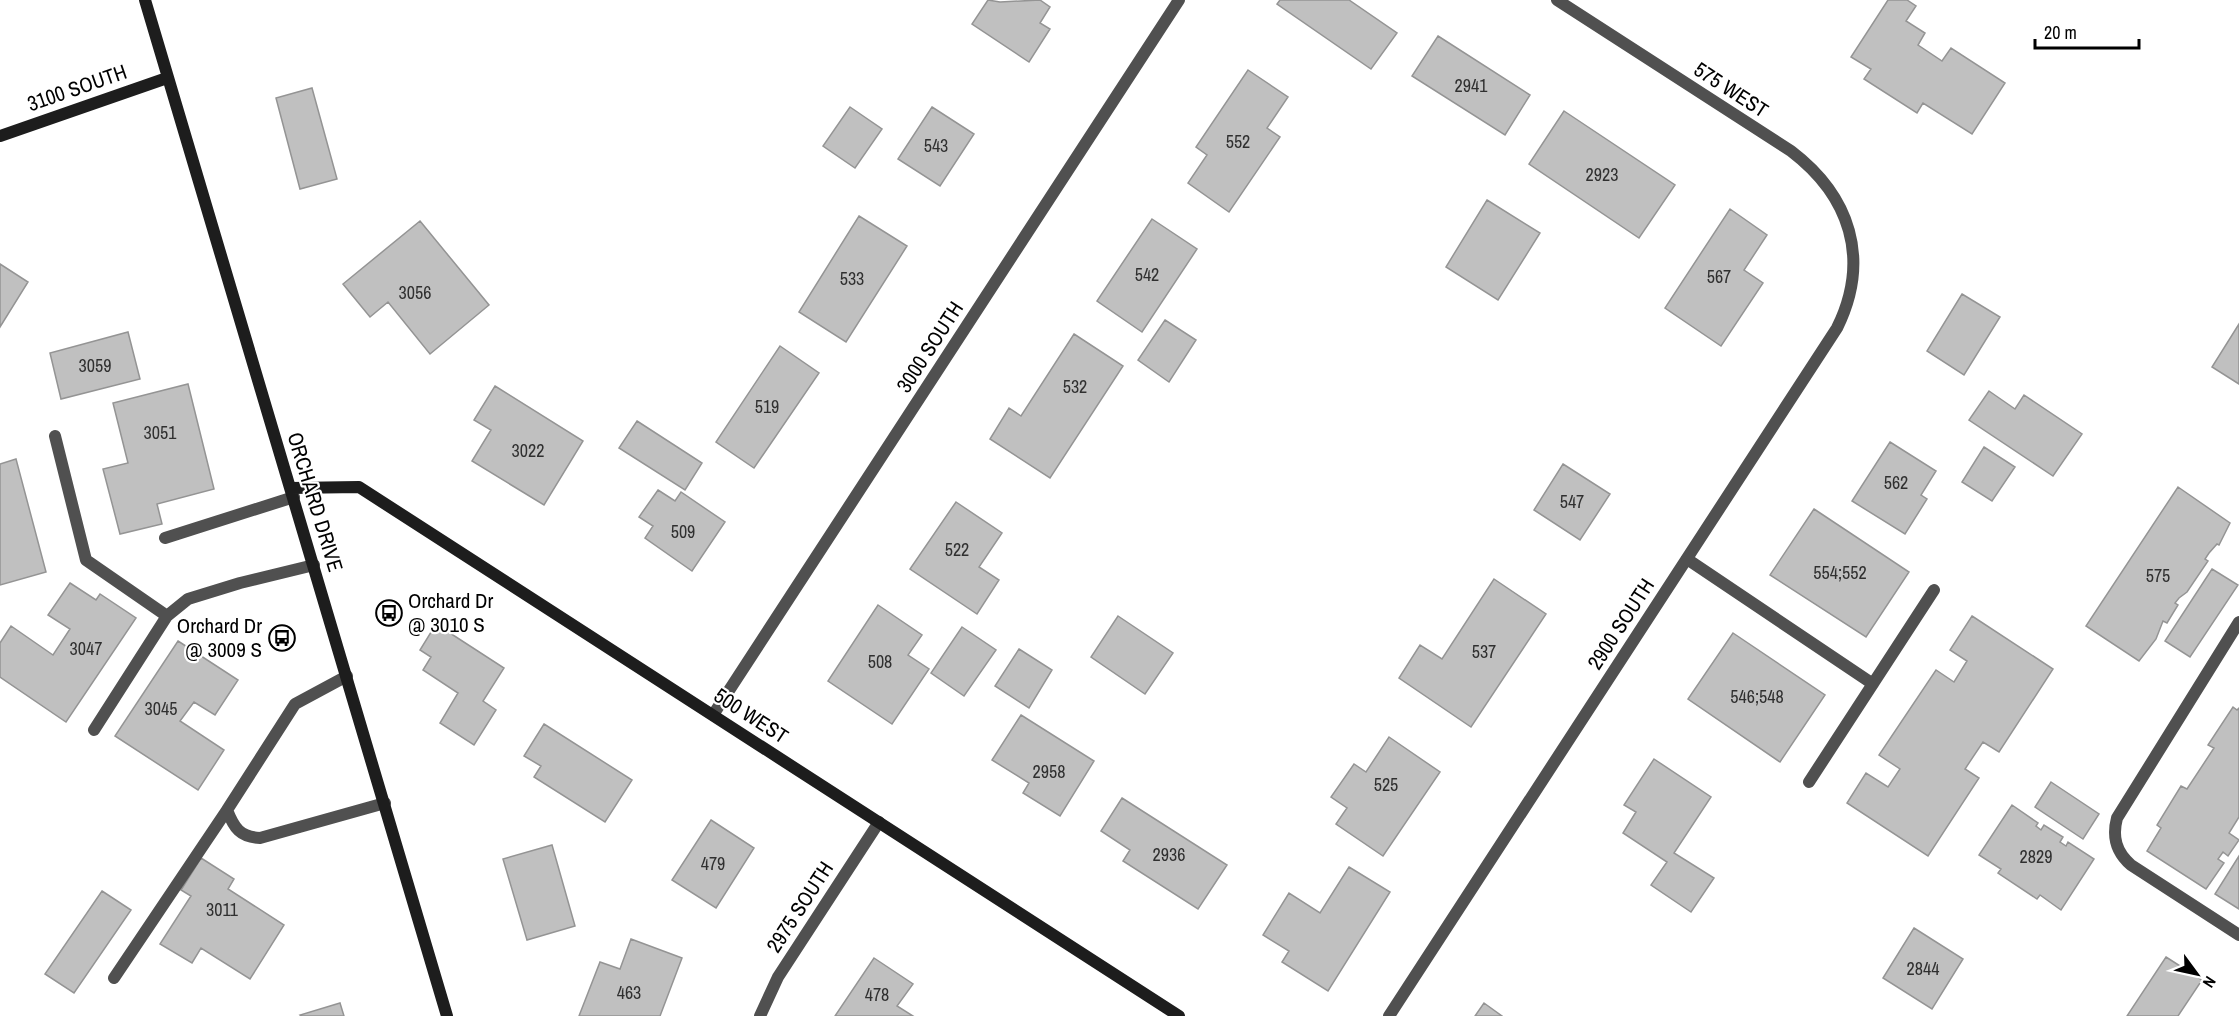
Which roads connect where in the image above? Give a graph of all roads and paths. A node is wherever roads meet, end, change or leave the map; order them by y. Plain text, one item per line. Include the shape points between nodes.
1 (145, 0) edge
2 (1179, 0) edge
3 (1557, 0) edge
4 (167, 78) junction
5 (0, 136) edge
6 (1851, 241) joint
7 (55, 436) dead end
8 (292, 492) junction
9 (165, 538) dead end
10 (1687, 559) junction
11 (314, 565) junction
12 (1934, 590) dead end
13 (167, 616) junction
14 (2239, 622) edge
15 (347, 676) junction
16 (1873, 684) junction
17 (713, 715) junction
18 (94, 730) dead end
19 (1809, 782) dead end
20 (385, 803) junction
21 (227, 810) junction
22 (879, 822) junction
23 (2239, 935) edge
24 (114, 978) dead end
25 (447, 1016) edge
26 (760, 1016) edge
27 (1179, 1016) edge
28 (1389, 1016) edge

1 - 4 street, ORCHARD DRIVE
2 - 17 street, 3000 SOUTH
3 - 6 street, 575 WEST via 1806,163 1840,204
4 - 5 street, 3100 SOUTH
4 - 8 street, ORCHARD DRIVE
6 - 10 street, 2900 SOUTH via 1851,291 1837,328
7 - 13 street via 86,560
8 - 9 street
8 - 11 street, ORCHARD DRIVE
8 - 17 street, 500 WEST via 359,487
10 - 16 street
10 - 28 street, 2900 SOUTH
11 - 13 street via 188,600
11 - 15 street, ORCHARD DRIVE
12 - 16 street
13 - 18 street
14 - 23 street via 2116,818 2114,831 2121,856 2131,865
15 - 20 street, ORCHARD DRIVE
15 - 21 street via 295,704
16 - 19 street
17 - 22 street, 500 WEST
20 - 21 street via 260,837 239,833
20 - 25 street, ORCHARD DRIVE
21 - 24 street
22 - 26 street, 2975 SOUTH via 778,977
22 - 27 street, 500 WEST

